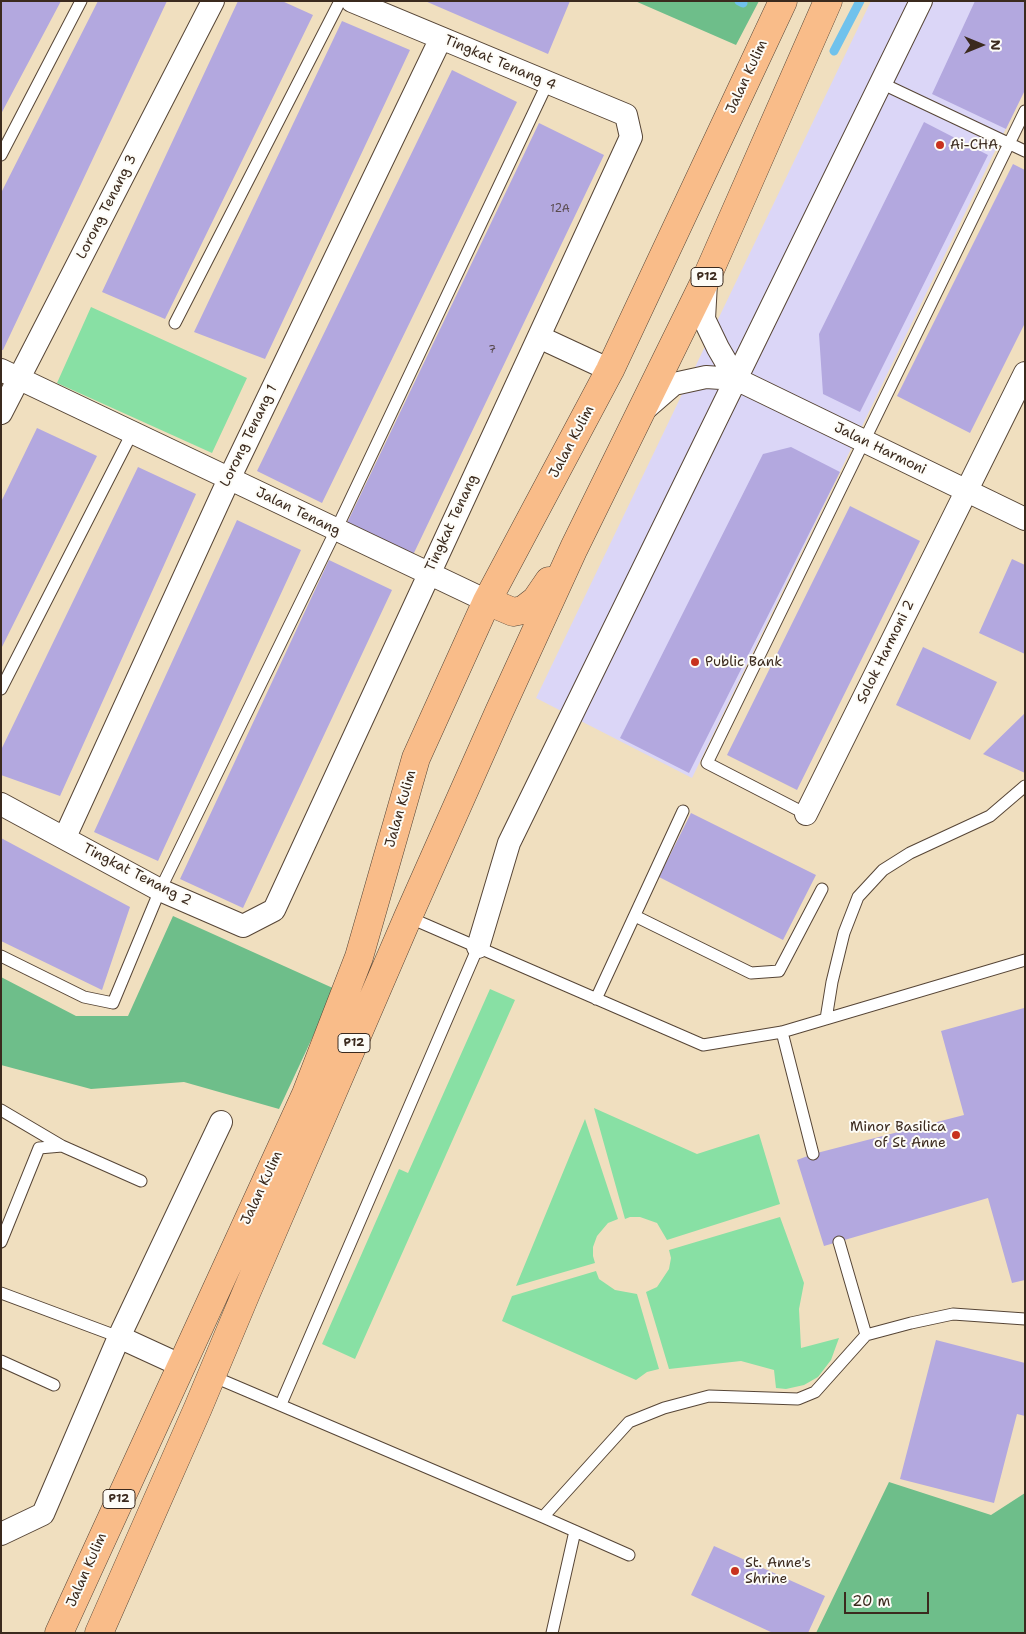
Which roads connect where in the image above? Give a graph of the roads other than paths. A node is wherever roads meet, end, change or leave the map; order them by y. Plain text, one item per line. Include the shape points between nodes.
1 (81, 1) edge
2 (213, 1) edge
3 (340, 1) edge
4 (352, 1) edge
5 (783, 1) edge
6 (828, 1) edge
7 (921, 1) edge
8 (441, 38) junction
9 (548, 82) junction
10 (881, 83) junction
11 (1025, 111) edge
12 (631, 137) joint
13 (1009, 143) junction
14 (1025, 151) edge
15 (1, 155) edge
16 (706, 279) junction
17 (175, 323) dead end
18 (539, 337) junction
19 (610, 370) junction
20 (1025, 373) edge
21 (10, 374) edge
22 (736, 379) junction
23 (1, 413) edge
24 (641, 413) junction
25 (132, 432) junction
26 (864, 441) junction
27 (228, 479) junction
28 (966, 490) junction
29 (1025, 519) edge
30 (336, 530) junction
31 (574, 548) junction
32 (428, 574) junction
33 (486, 601) junction
34 (1, 689) edge
35 (1025, 786) edge
36 (1, 804) edge
37 (683, 811) dead end
38 (806, 814) joint
39 (65, 837) junction
40 (822, 889) dead end
41 (160, 890) junction
42 (274, 910) joint
43 (635, 916) junction
44 (408, 917) junction
45 (478, 947) junction
46 (1, 956) edge
47 (1025, 960) edge
48 (596, 998) junction
49 (826, 1019) junction
50 (782, 1032) junction
51 (1, 1110) edge
52 (222, 1122) dead end
53 (62, 1146) junction
54 (813, 1154) dead end
55 (141, 1181) dead end
56 (1, 1242) edge
57 (839, 1242) dead end
58 (1, 1293) edge
59 (1025, 1319) edge
60 (866, 1335) junction
61 (119, 1337) junction
62 (1, 1361) edge
63 (180, 1365) junction
64 (212, 1376) junction
65 (54, 1385) dead end
66 (281, 1404) junction
67 (543, 1517) junction
68 (575, 1531) junction
69 (1, 1534) edge
70 (629, 1555) dead end
71 (58, 1633) edge
72 (99, 1633) edge
73 (552, 1633) edge

1 - 15 lane
2 - 21 street, Lorong Tenang 3
3 - 17 lane
4 - 8 street, Tingkat Tenang 4
5 - 19 main road, Jalan Kulim
6 - 16 main road, Jalan Kulim / P12
7 - 10 street
8 - 9 street, Tingkat Tenang 4
8 - 27 street, Lorong Tenang 1
9 - 12 street, Tingkat Tenang 4 via 626,115
9 - 30 lane
10 - 13 lane
10 - 22 street
11 - 13 lane
12 - 18 street, Tingkat Tenang
13 - 14 lane
13 - 26 lane
16 - 22 street via 704,319
16 - 24 main road, Jalan Kulim / P12
18 - 19 street
18 - 32 street, Tingkat Tenang
19 - 33 main road, Jalan Kulim
20 - 28 street, Solok Harmoni 2
21 - 23 street, Lorong Tenang 3
21 - 25 street, Jalan Tenang
22 - 24 street via 706,376 674,384
22 - 26 street, Jalan Harmoni
22 - 45 street via 509,843
24 - 31 main road, Jalan Kulim / P12
25 - 27 street, Jalan Tenang
25 - 34 lane
26 - 28 street, Jalan Harmoni
26 - 38 lane via 707,763
27 - 30 street, Jalan Tenang
27 - 39 street, Lorong Tenang 1
28 - 29 street, Jalan Harmoni
28 - 38 street, Solok Harmoni 2
30 - 32 street, Jalan Tenang
30 - 41 lane
31 - 33 main road via 536,600 524,610 513,612
31 - 44 main road, Jalan Kulim / P12
32 - 33 street, Jalan Tenang
32 - 42 street, Tingkat Tenang
33 - 63 main road, Jalan Kulim via 416,758 359,957 306,1094
35 - 49 lane via 990,816 910,853 883,870 858,896 844,933
36 - 39 street, Tingkat Tenang 2
37 - 43 lane
39 - 41 street, Tingkat Tenang 2
40 - 43 lane via 779,971 751,973
41 - 42 street, Tingkat Tenang 2 via 243,926
41 - 46 lane via 113,1003 84,997
43 - 48 lane
44 - 45 lane
44 - 64 main road, Jalan Kulim / P12
45 - 48 lane
45 - 66 lane
47 - 49 lane
48 - 50 lane via 703,1045
49 - 50 lane
50 - 54 lane
51 - 53 lane
52 - 61 street
53 - 55 lane
53 - 56 lane via 39,1148
57 - 60 lane
58 - 61 lane
59 - 60 lane via 953,1314
60 - 67 lane via 815,1392 798,1400 708,1396 629,1422
61 - 63 street
61 - 69 street via 42,1514
62 - 65 lane
63 - 71 main road, Jalan Kulim / P12
64 - 66 lane
64 - 72 main road, Jalan Kulim / P12
66 - 67 lane
67 - 68 lane
68 - 70 lane
68 - 73 lane

